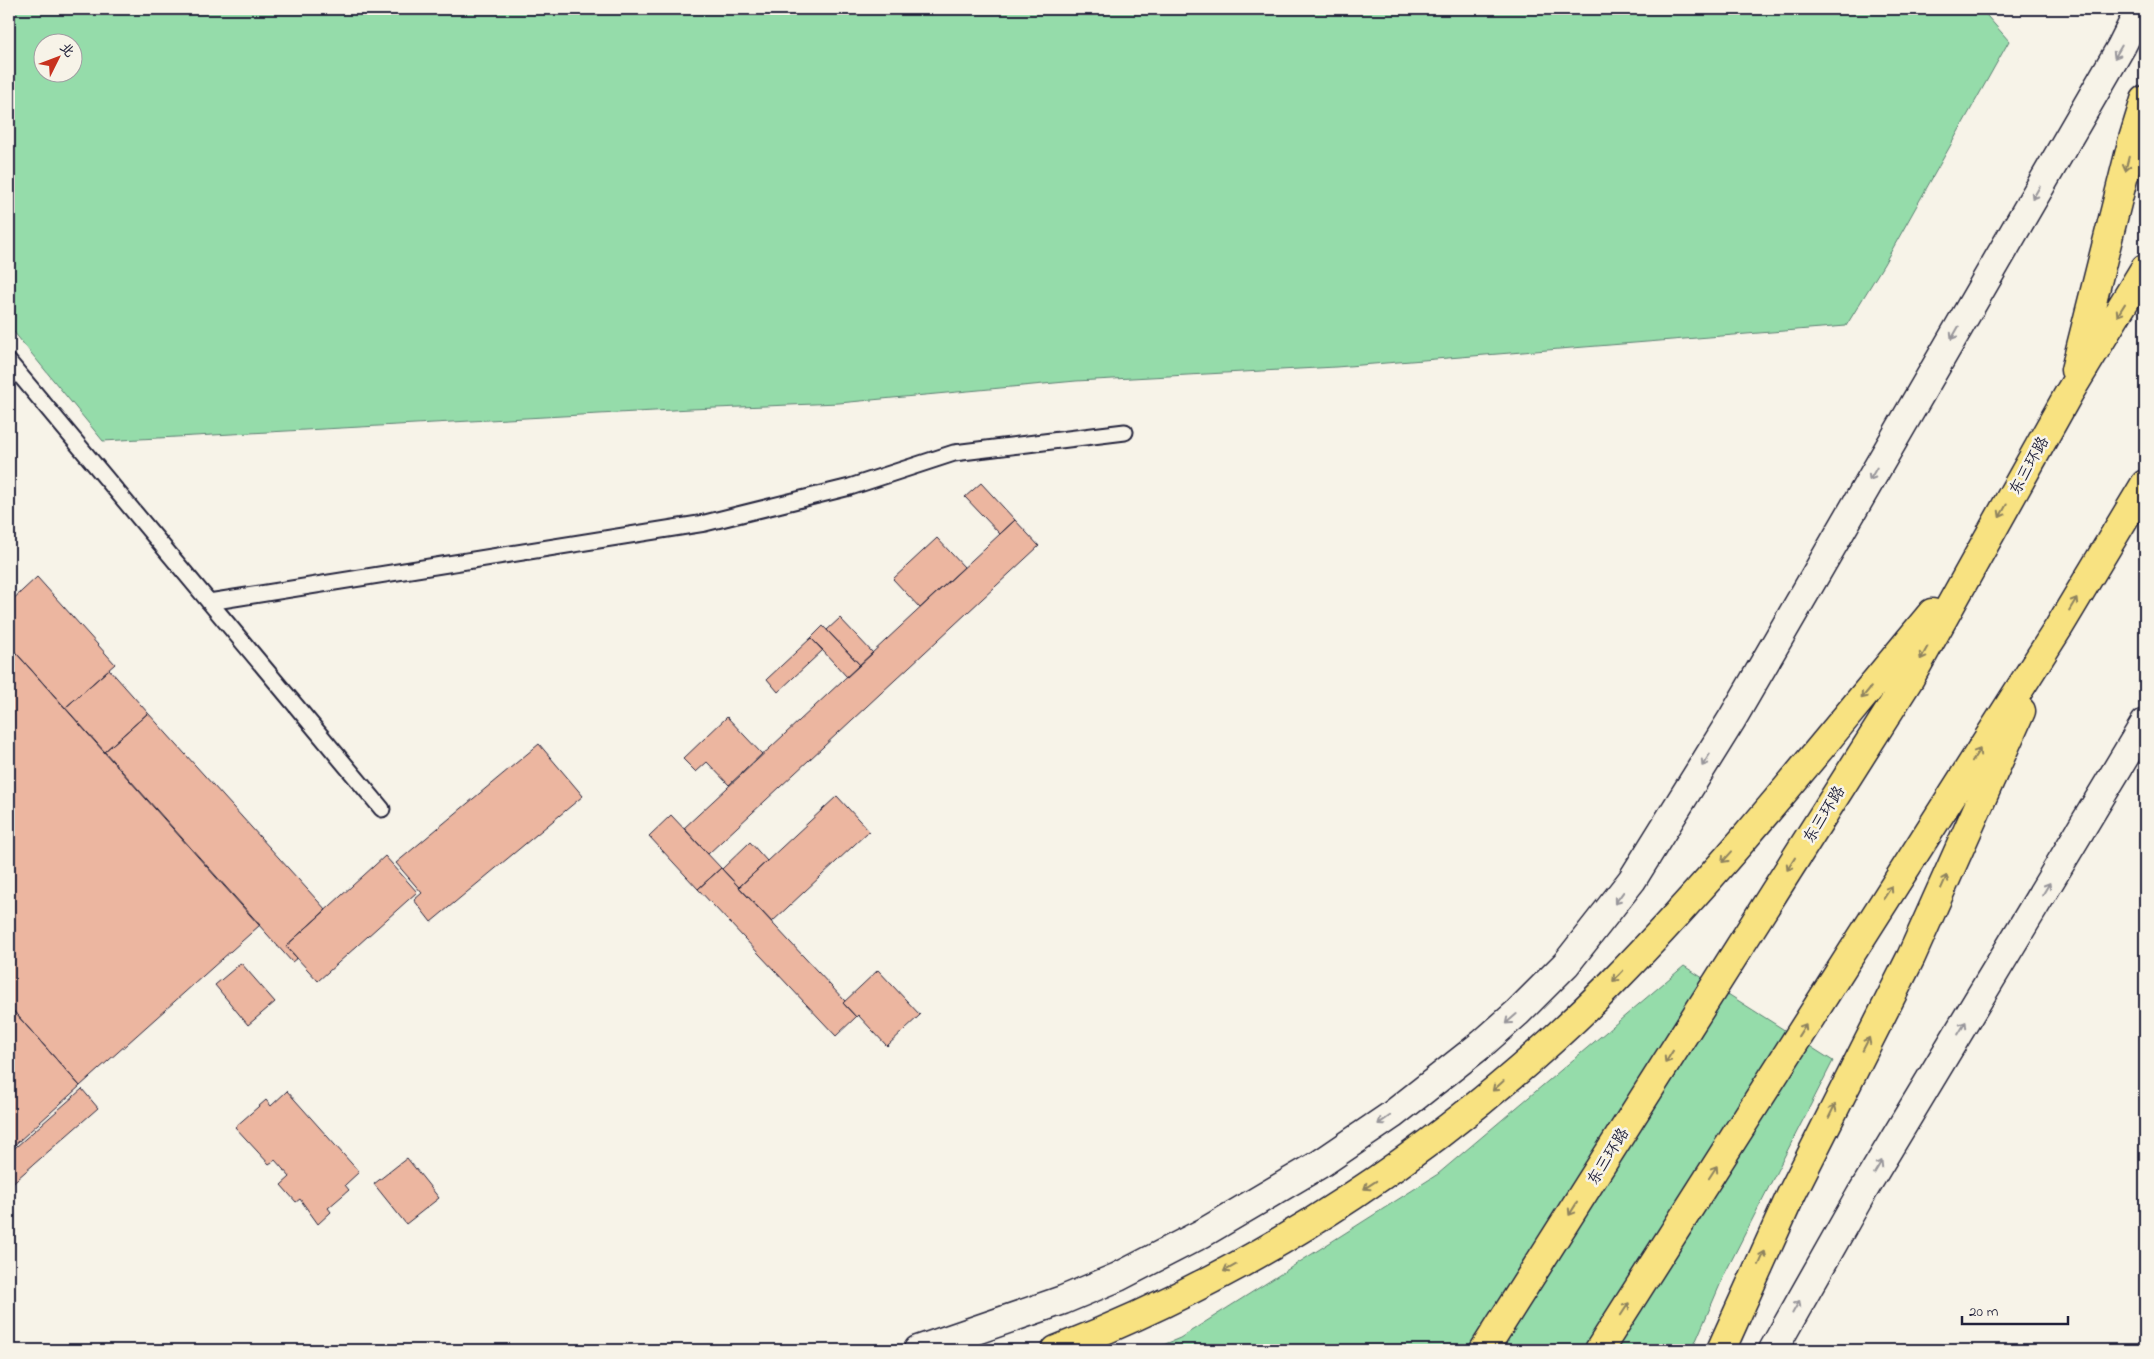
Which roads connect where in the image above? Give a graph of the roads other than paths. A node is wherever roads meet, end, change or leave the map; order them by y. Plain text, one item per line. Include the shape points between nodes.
1 (2140, 9) edge
2 (2145, 100) edge
3 (2145, 268) edge
4 (9, 362) edge
5 (2069, 393) junction
6 (1125, 432) dead end
7 (2145, 486) edge
8 (1975, 561) junction
9 (208, 602) junction
10 (2059, 627) junction
11 (2145, 722) edge
12 (382, 809) dead end
13 (918, 1350) edge
14 (1056, 1350) edge
15 (1484, 1350) edge
16 (1599, 1350) edge
17 (1721, 1350) edge
18 (1773, 1350) edge

1 -> 13 main road via 1732,719 1632,880 1566,964 1518,1013 1419,1094 1297,1178 1204,1233 1118,1276 1063,1300
2 -> 5 highway
3 -> 5 highway, 东三环路
4 - 9 lane
5 -> 8 highway, 东三环路
6 - 9 lane via 954,453 850,487 704,523
10 -> 7 highway
8 -> 14 highway via 1742,840 1652,941 1566,1026 1474,1107 1393,1169 1290,1235 1180,1295
8 -> 15 highway, 东三环路 via 1910,678
9 - 12 lane
16 -> 10 highway via 1777,1072 1860,935
17 -> 10 highway via 1790,1196 1911,957
18 -> 11 main road via 1860,1196

